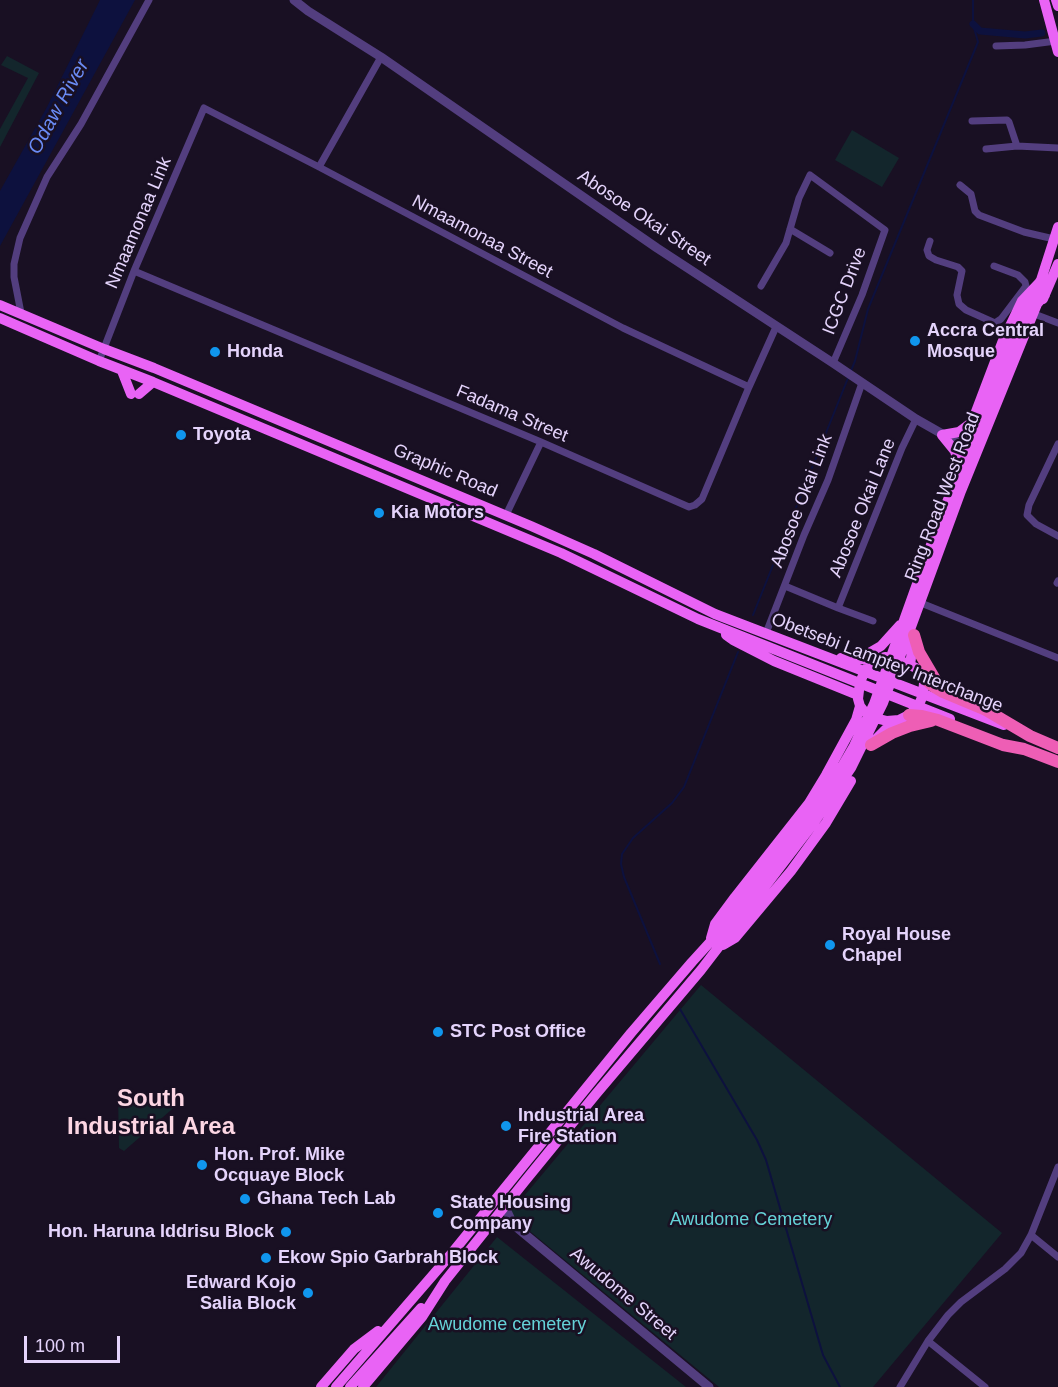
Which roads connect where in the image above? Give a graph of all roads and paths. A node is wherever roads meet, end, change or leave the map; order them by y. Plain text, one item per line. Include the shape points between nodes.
1 (149, 0) edge
2 (294, 0) edge
3 (1044, 0) edge
4 (1048, 0) edge
5 (1056, 0) edge
6 (1058, 6) edge
7 (1058, 28) edge
8 (996, 46) dead end
9 (1057, 46) edge
10 (381, 57) junction
11 (204, 108) joint
12 (972, 121) dead end
13 (1017, 146) junction
14 (1058, 148) edge
15 (986, 149) dead end
16 (319, 167) junction
17 (960, 185) dead end
18 (1058, 227) edge
19 (790, 229) junction
20 (1054, 239) junction
21 (930, 241) dead end
22 (830, 253) dead end
23 (1058, 264) edge
24 (994, 266) dead end
25 (134, 271) junction
26 (1040, 281) junction
27 (1025, 282) junction
28 (760, 286) dead end
29 (0, 305) edge
30 (1035, 306) junction
31 (21, 314) junction
32 (0, 318) edge
33 (1058, 323) edge
34 (776, 327) junction
35 (104, 349) junction
36 (99, 361) junction
37 (836, 365) junction
38 (122, 371) junction
39 (153, 382) junction
40 (861, 382) junction
41 (749, 387) junction
42 (916, 419) junction
43 (971, 422) junction
44 (942, 435) junction
45 (541, 442) junction
46 (1058, 444) edge
47 (963, 446) junction
48 (980, 455) junction
49 (959, 466) junction
50 (506, 515) junction
51 (1058, 536) edge
52 (785, 586) junction
53 (921, 603) junction
54 (838, 608) junction
55 (873, 621) dead end
56 (729, 625) junction
57 (900, 625) junction
58 (768, 628) junction
59 (751, 634) junction
60 (914, 635) junction
61 (881, 658) junction
62 (1058, 658) edge
63 (850, 659) junction
64 (910, 665) junction
65 (922, 677) junction
66 (943, 692) junction
67 (859, 700) junction
68 (909, 715) junction
69 (938, 720) junction
70 (894, 721) junction
71 (1030, 736) junction
72 (871, 745) junction
73 (1058, 748) edge
74 (1024, 749) junction
75 (1058, 762) edge
76 (714, 944) junction
77 (1058, 1167) edge
78 (505, 1207) junction
79 (493, 1222) junction
80 (515, 1226) junction
81 (1031, 1235) junction
82 (1058, 1257) edge
83 (436, 1293) junction
84 (393, 1320) junction
85 (928, 1341) junction
86 (321, 1387) edge
87 (336, 1387) edge
88 (350, 1387) edge
89 (363, 1387) edge
90 (710, 1387) edge
91 (900, 1387) edge
92 (985, 1387) edge

1 - 31 street via 81,124 44,182 20,238 14,264
2 - 10 street, Abosoe Okai Street
3 - 9 main road
4 - 7 main road
5 - 6 main road
8 - 9 street
10 - 16 street
10 - 34 street, Abosoe Okai Street
11 - 16 street, Nmaamonaa Street
11 - 25 street, Nmaamonaa Link
12 - 13 street via 1006,120
13 - 14 street
13 - 15 street
16 - 41 street, Nmaamonaa Street via 623,328
17 - 20 street via 970,194 979,215
18 - 20 main road, Ring Road West Road
19 - 22 street
19 - 28 street
19 - 37 street, ICGC Drive via 810,175 885,230
20 - 26 main road, Ring Road West Road
21 - 27 street via 929,256 962,271 959,304 995,323 1021,294
23 - 30 main road, Ring Road West Road via 1046,295
24 - 27 street via 1018,274
25 - 35 street, Nmaamonaa Link
25 - 45 street, Fadama Street
26 - 27 street
26 - 30 main road
26 - 43 main road, Ring Road West Road via 1022,301
29 - 31 main road, Graphic Road
30 - 33 street
30 - 48 main road, Ring Road West Road
30 - 76 main road, Ring Road West Road via 986,407 949,497 878,703 851,768 783,864
31 - 35 main road, Graphic Road
32 - 36 main road, Graphic Road
34 - 37 street, Abosoe Okai Street
34 - 41 street, Fadama Street
35 - 36 street, Nmaamonaa Link
35 - 50 main road, Graphic Road
36 - 38 main road, Graphic Road
37 - 40 street, Abosoe Okai Street
38 - 39 main road, Graphic Road
38 - 39 main road via 135,394
39 - 56 main road, Graphic Road via 561,553 698,619
40 - 42 street, Abosoe Okai Street
40 - 52 street, Abosoe Okai Link via 828,480
41 - 45 street, Fadama Street via 702,499 695,506 685,506
42 - 44 street, Abosoe Okai Street
42 - 54 street, Abosoe Okai Lane
43 - 44 main road via 959,432
43 - 47 main road, Ring Road West Road
44 - 47 street, Abosoe Okai Street
44 - 49 main road via 955,451
45 - 50 street
46 - 51 street via 1027,515 1036,525
47 - 48 street, Abosoe Okai Street
47 - 49 main road, Ring Road West Road
48 - 53 main road, Ring Road West Road
49 - 57 main road, Ring Road West Road via 948,508
50 - 56 main road, Graphic Road via 594,554
52 - 54 street
52 - 58 street, Abosoe Okai Link
53 - 60 main road, Ring Road West Road
53 - 62 street
54 - 55 street
56 - 58 main road, Graphic Road via 740,620
56 - 59 main road, Obetsebi Lamptey Interchange
56 - 67 main road, Graphic Road via 726,635 734,640
57 - 61 main road, Ring Road West Road
57 - 63 main road via 881,646
58 - 63 main road, Graphic Road via 833,656
59 - 71 main road, Obetsebi Lamptey Interchange
59 - 74 main road, Obetsebi Lamptey Interchange
60 - 64 main road, Ring Road West Road
60 - 66 highway via 923,660
61 - 63 main road, Graphic Road
61 - 64 main road via 894,658
61 - 67 main road via 863,675
64 - 65 main road
65 - 66 highway
65 - 68 main road via 921,701
66 - 71 highway via 986,710
67 - 70 main road via 864,711 874,718
67 - 76 main road via 856,720 826,775 809,803 715,924
68 - 69 highway
68 - 70 main road
69 - 72 highway via 910,726
69 - 74 highway
70 - 72 main road
71 - 73 highway
72 - 76 main road via 805,852 735,938
74 - 75 highway
76 - 78 main road via 694,977
76 - 84 main road via 676,980
77 - 81 street
78 - 79 main road
78 - 80 street, Awudome Street
79 - 80 street, Awudome Street
79 - 83 main road
80 - 90 street, Awudome Street
81 - 82 street
81 - 85 street via 1015,1260 954,1309
83 - 88 main road
83 - 89 main road via 422,1317
84 - 86 main road via 354,1349
84 - 87 main road
85 - 91 street
85 - 92 street

